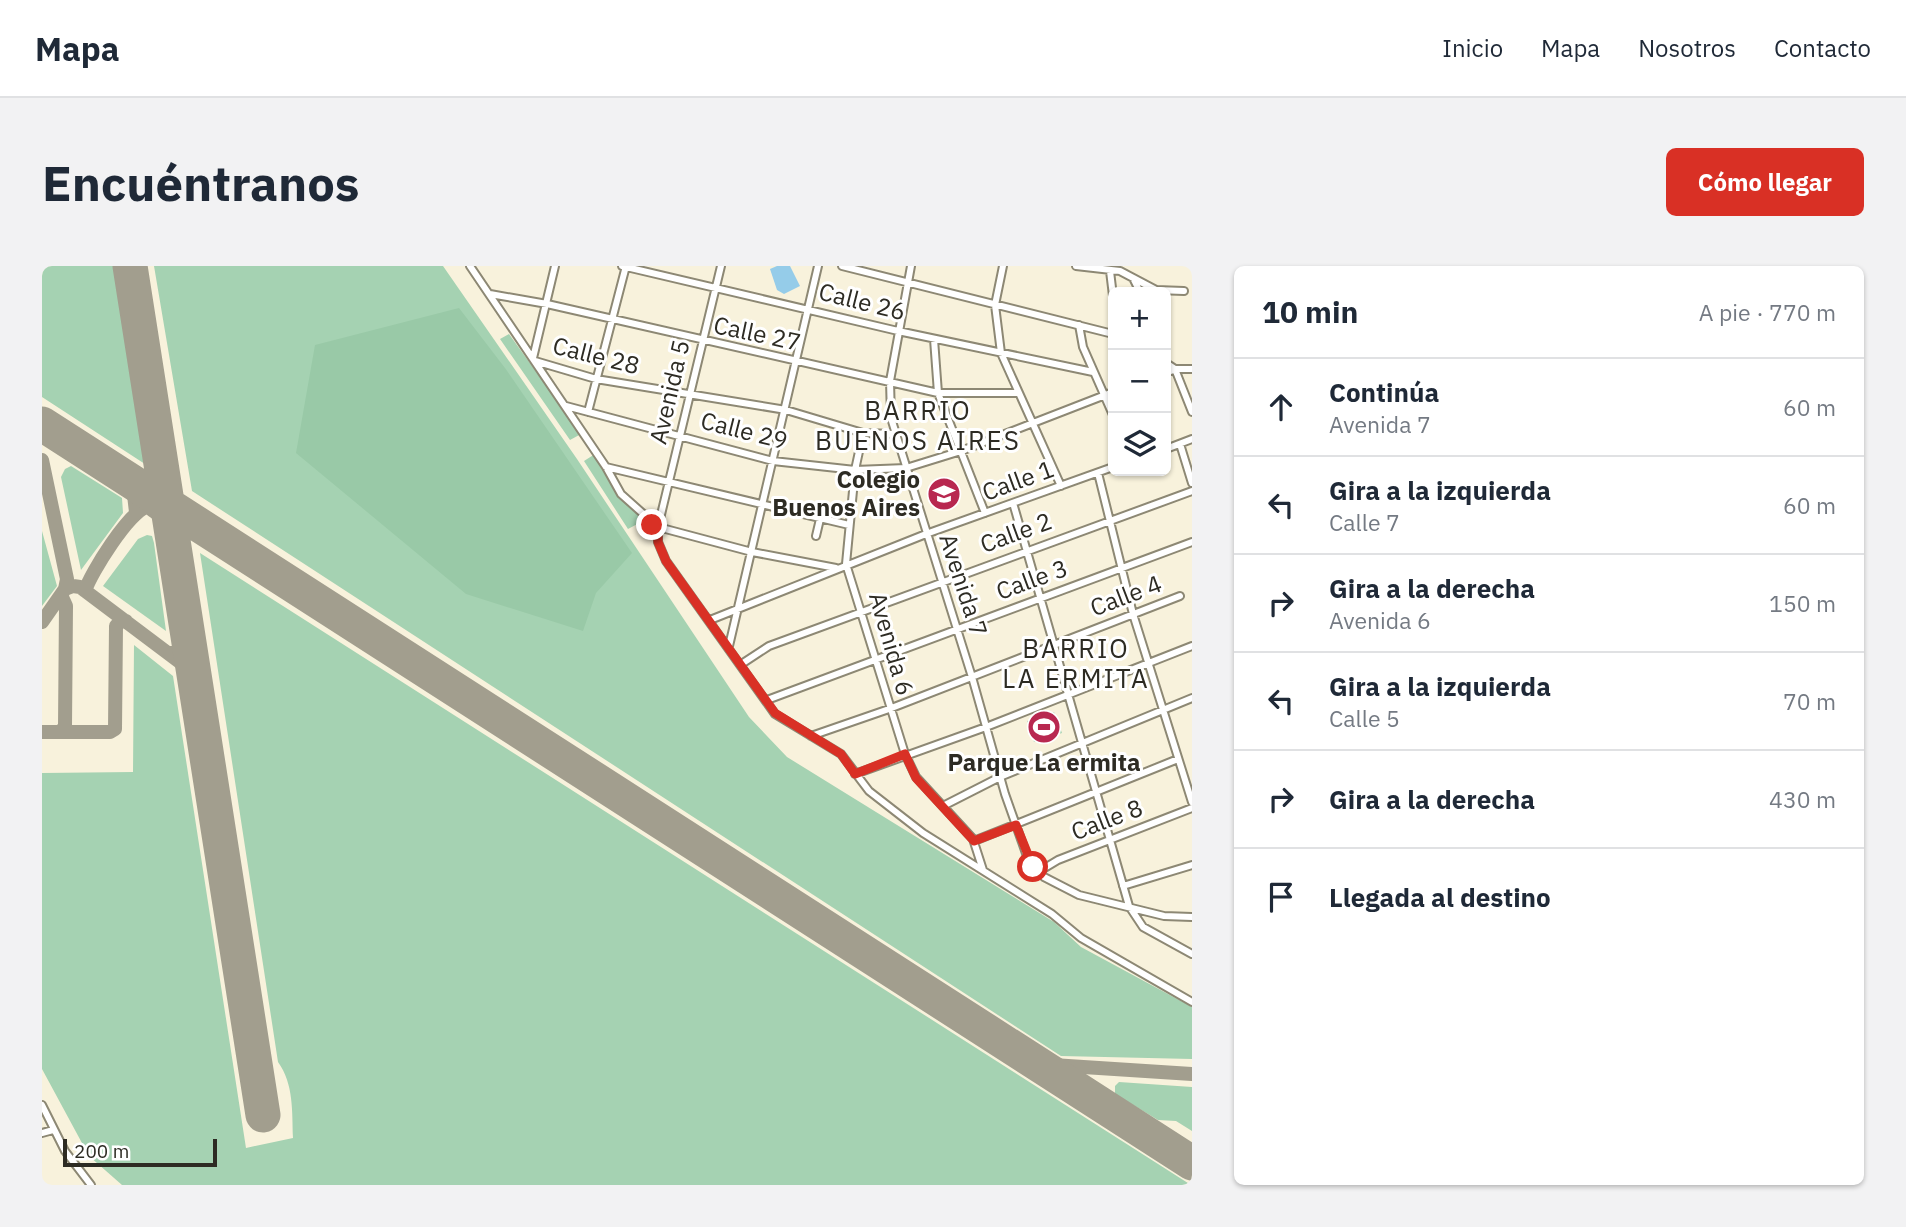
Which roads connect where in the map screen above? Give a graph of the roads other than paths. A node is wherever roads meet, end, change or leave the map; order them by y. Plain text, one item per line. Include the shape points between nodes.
1 (470, 266) edge
2 (555, 266) edge
3 (624, 266) edge
4 (721, 266) edge
5 (818, 266) edge
6 (842, 266) edge
7 (911, 266) edge
8 (1003, 266) edge
9 (1076, 266) edge
10 (1110, 271) junction
11 (1133, 278) junction
12 (907, 284) junction
13 (1112, 287) edge
14 (1138, 287) edge
15 (716, 288) junction
16 (1184, 291) dead end
17 (490, 295) junction
18 (547, 304) junction
19 (995, 305) junction
20 (808, 309) junction
21 (611, 319) junction
22 (1079, 325) junction
23 (898, 331) junction
24 (1108, 333) edge
25 (934, 339) junction
26 (701, 342) junction
27 (1001, 353) junction
28 (534, 360) junction
29 (796, 362) junction
30 (1171, 366) edge
31 (1175, 369) junction
32 (1192, 369) edge
33 (1171, 371) edge
34 (1093, 372) junction
35 (596, 379) junction
36 (890, 381) junction
37 (938, 393) junction
38 (1018, 393) junction
39 (1108, 394) edge
40 (1105, 395) junction
41 (690, 396) junction
42 (565, 405) junction
43 (786, 410) junction
44 (588, 412) junction
45 (1192, 412) edge
46 (1112, 413) edge
47 (1032, 425) junction
48 (863, 433) junction
49 (895, 434) junction
50 (680, 435) junction
51 (1192, 439) edge
52 (1180, 444) junction
53 (1171, 447) edge
54 (961, 451) junction
55 (773, 461) junction
56 (606, 467) junction
57 (905, 468) junction
58 (1108, 469) edge
59 (855, 470) junction
60 (1098, 473) junction
61 (668, 482) junction
62 (1192, 483) edge
63 (1061, 486) junction
64 (1192, 491) edge
65 (1013, 503) junction
66 (761, 506) junction
67 (985, 513) junction
68 (820, 519) junction
69 (1110, 520) junction
70 (849, 526) junction
71 (658, 527) junction
72 (926, 534) junction
73 (816, 536) dead end
74 (1192, 542) edge
75 (1026, 549) junction
76 (752, 552) junction
77 (846, 564) junction
78 (818, 565) junction
79 (836, 568) junction
80 (1121, 568) junction
81 (818, 575) junction
82 (943, 581) junction
83 (1180, 596) dead end
84 (1040, 597) junction
85 (738, 607) junction
86 (862, 610) junction
87 (1133, 614) junction
88 (710, 620) junction
89 (957, 629) junction
90 (1054, 645) junction
91 (729, 646) junction
92 (1192, 646) edge
93 (876, 659) junction
94 (1150, 664) junction
95 (740, 665) junction
96 (972, 677) junction
97 (1069, 696) junction
98 (1192, 698) edge
99 (767, 700) junction
100 (889, 709) junction
101 (1163, 712) junction
102 (986, 727) junction
103 (811, 736) junction
104 (1081, 745) junction
105 (905, 754) junction
106 (1178, 760) junction
107 (855, 774) junction
108 (1000, 777) junction
109 (1097, 792) junction
110 (1192, 802) edge
111 (943, 806) junction
112 (1192, 808) edge
113 (1016, 825) junction
114 (1110, 839) junction
115 (974, 841) junction
116 (1192, 865) edge
117 (984, 871) junction
118 (1038, 872) junction
119 (1123, 886) junction
120 (1129, 906) junction
121 (1192, 917) edge
122 (1192, 954) edge
123 (1192, 1002) edge
124 (42, 1105) edge
125 (53, 1130) junction
126 (42, 1133) edge
127 (91, 1185) edge

1 - 17 street
2 - 18 street
3 - 15 street, Calle 26
3 - 21 street
4 - 15 street, Avenida 5
5 - 20 street
6 - 12 street
7 - 12 street, Avenida 7
8 - 19 street
9 - 10 street
10 - 11 street
10 - 13 street
11 - 14 street
11 - 16 street via 1156,290
12 - 19 street
12 - 23 street, Avenida 7
15 - 20 street, Calle 26
15 - 26 street, Avenida 5
17 - 18 street, Calle 27
17 - 28 street
18 - 21 street, Calle 27
18 - 28 street
19 - 22 street
19 - 27 street
20 - 23 street, Calle 26
20 - 29 street
21 - 26 street, Calle 27
21 - 35 street
22 - 24 street
22 - 34 street
23 - 25 street, Calle 26
23 - 36 street, Avenida 7
25 - 27 street, Calle 26
25 - 37 street
26 - 29 street, Calle 27
26 - 41 street, Avenida 5
27 - 34 street, Calle 26
27 - 38 street
28 - 35 street, Calle 28
28 - 42 street
29 - 36 street, Calle 27
29 - 43 street
30 - 31 street
31 - 32 street
31 - 33 street
31 - 45 street
34 - 40 street
35 - 41 street, Calle 28
35 - 44 street
36 - 37 street, Calle 27
36 - 49 street, Avenida 7
37 - 38 street, Calle 27
37 - 54 street
38 - 47 street
39 - 40 street, Calle 29
40 - 46 street
40 - 47 street, Calle 29
41 - 43 street, Calle 28
41 - 50 street, Avenida 5
42 - 44 street, Calle 29
42 - 56 street
43 - 48 street, Calle 28
43 - 55 street
44 - 50 street, Calle 29
47 - 54 street, Calle 29
47 - 63 street
48 - 49 street, Calle 28
48 - 59 street, Avenida 6
49 - 57 street, Avenida 7
50 - 55 street, Calle 29
50 - 61 street, Avenida 5
51 - 52 street
52 - 53 street
52 - 62 street
54 - 57 street, Calle 29
54 - 67 street
55 - 59 street, Calle 29
55 - 66 street
56 - 61 street
56 - 71 street via 621,494
57 - 59 street, Calle 29
57 - 72 street, Avenida 7
58 - 60 street, Calle 1
59 - 70 street, Avenida 6
60 - 63 street, Calle 1
60 - 69 street
61 - 66 street
61 - 71 street, Avenida 5
63 - 65 street, Calle 1
64 - 69 street, Calle 2
65 - 67 street, Calle 1
65 - 75 street
66 - 68 street
66 - 76 street
67 - 72 street, Calle 1
68 - 70 street
68 - 73 street
69 - 75 street, Calle 2
69 - 80 street
70 - 77 street, Avenida 6
71 - 76 street
71 - 88 street via 666,561
72 - 77 street, Calle 1
72 - 82 street, Avenida 7
74 - 80 street, Calle 3
75 - 82 street, Calle 2
75 - 84 street
76 - 78 street
76 - 85 street
77 - 79 street, Calle 1
77 - 86 street, Avenida 6
78 - 79 street
78 - 81 street
79 - 81 street, Calle 1
80 - 84 street, Calle 3
80 - 87 street
81 - 85 street, Calle 1
82 - 86 street, Calle 2
82 - 89 street, Avenida 7
83 - 87 street, Calle 4
84 - 89 street, Calle 3
84 - 90 street
85 - 88 street, Calle 1
85 - 91 street
86 - 93 street, Avenida 6
86 - 95 street, Calle 2 via 769,646
87 - 90 street, Calle 4
87 - 94 street
88 - 91 street
89 - 93 street, Calle 3
89 - 96 street, Avenida 7
90 - 96 street, Calle 4
90 - 97 street
91 - 95 street
92 - 94 street
93 - 99 street, Calle 3
93 - 100 street, Avenida 6
94 - 97 street
94 - 101 street
95 - 99 street
96 - 100 street, Calle 4
96 - 102 street, Avenida 7
97 - 102 street
97 - 104 street
98 - 101 street
99 - 103 street via 775,713
100 - 103 street, Calle 4
100 - 105 street, Avenida 6
101 - 104 street
101 - 106 street
102 - 105 street
102 - 108 street, Avenida 7
103 - 107 street via 841,754
104 - 108 street
104 - 109 street
105 - 107 street
105 - 111 street, Avenida 6 via 916,778
106 - 109 street
106 - 110 street
107 - 117 street via 888,807
108 - 111 street
108 - 113 street, Avenida 7
109 - 113 street
109 - 114 street
111 - 115 street, Avenida 6
112 - 114 street, Calle 8
113 - 115 street
113 - 118 street, Avenida 7 via 1028,859
114 - 118 street, Calle 8
114 - 119 street
115 - 117 street
116 - 119 street
117 - 123 street via 1081,938
118 - 120 street via 1079,895
119 - 120 street
120 - 121 street via 1164,916
120 - 122 street via 1143,927
124 - 125 street
125 - 126 street
125 - 127 street

